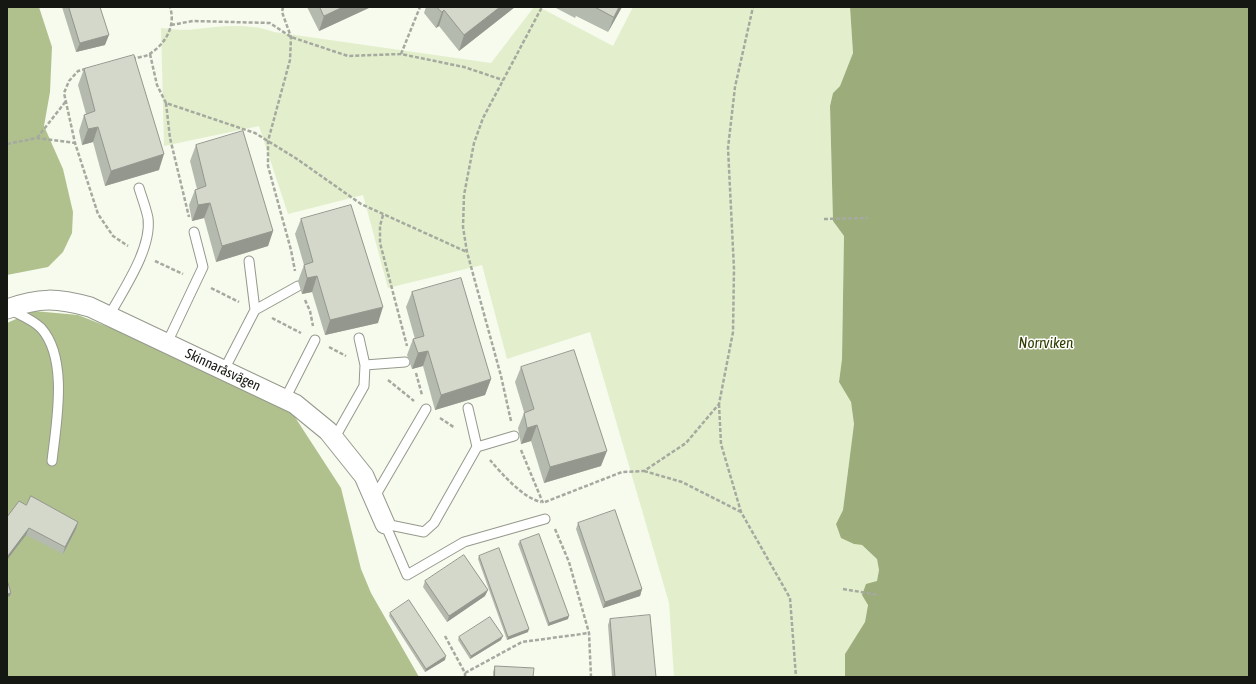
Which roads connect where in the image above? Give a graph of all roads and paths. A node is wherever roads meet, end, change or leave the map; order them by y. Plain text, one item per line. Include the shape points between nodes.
1 (283, 7) edge
2 (420, 7) edge
3 (542, 7) edge
4 (753, 7) edge
5 (171, 25) dead end
6 (291, 37) junction
7 (150, 54) dead end
8 (401, 54) junction
9 (503, 80) junction
10 (66, 101) dead end
11 (166, 104) junction
12 (37, 138) junction
13 (268, 141) junction
14 (75, 143) dead end
15 (7, 144) edge
16 (139, 188) edge
17 (383, 215) junction
18 (868, 218) dead end
19 (824, 219) dead end
20 (194, 232) joint
21 (467, 252) junction
22 (249, 261) edge
23 (298, 286) junction
24 (8, 309) edge
25 (254, 310) junction
26 (110, 316) junction
27 (359, 338) edge
28 (315, 340) joint
29 (167, 343) junction
30 (404, 362) junction
31 (365, 365) junction
32 (224, 370) junction
33 (285, 399) junction
34 (719, 404) junction
35 (468, 408) edge
36 (426, 409) joint
37 (514, 436) junction
38 (334, 439) junction
39 (477, 447) junction
40 (52, 462) dead end
41 (644, 471) junction
42 (374, 498) junction
43 (543, 503) junction
44 (741, 512) junction
45 (545, 519) junction
46 (385, 524) junction
47 (843, 589) dead end
48 (879, 595) dead end
49 (589, 632) junction
50 (445, 636) dead end
51 (465, 673) junction
52 (465, 677) edge
53 (591, 677) edge
54 (796, 677) edge

1 - 6 path via 282,12
2 - 8 path
3 - 9 path
4 - 34 path via 735,87 728,148 734,269 733,332
5 - 6 path via 194,21 270,23
6 - 8 path via 348,56
6 - 13 path via 290,60
7 - 11 path via 157,85
8 - 9 path via 464,66
9 - 21 path via 483,118 468,166 463,227
10 - 12 path
11 - 13 path via 255,133
11 - 20 path via 170,138
12 - 14 path
12 - 15 path
13 - 17 path via 361,204
13 - 23 path via 268,166
16 - 26 lane via 148,218 147,237
17 - 21 path
17 - 30 path via 380,243 408,349
18 - 19 path
20 - 29 lane via 204,267
21 - 37 path via 501,376
22 - 25 lane
23 - 25 lane
23 - 28 path via 310,311
24 - 26 street, Skinnaråsvägen via 30,301 65,300
24 - 40 lane via 41,328 54,353 60,401
25 - 32 lane
26 - 29 street, Skinnaråsvägen
27 - 31 lane
28 - 33 lane
29 - 32 street, Skinnaråsvägen
30 - 31 lane
30 - 36 path via 417,374
31 - 38 lane via 364,386
32 - 33 street, Skinnaråsvägen
33 - 38 street, Skinnaråsvägen via 328,431
34 - 41 path via 686,443
34 - 44 path via 721,444
35 - 39 lane
36 - 42 lane
37 - 39 lane
37 - 43 path
38 - 42 street, Skinnaråsvägen via 364,476
39 - 46 lane via 434,523 424,532
41 - 43 path via 622,472
41 - 44 path via 682,482
42 - 46 street, Skinnaråsvägen
43 - 45 path
44 - 54 path via 790,598
45 - 46 lane via 464,542 407,575
45 - 49 path via 554,527 569,562
47 - 48 path
49 - 51 path via 522,642
49 - 53 path
50 - 51 path
51 - 52 path

